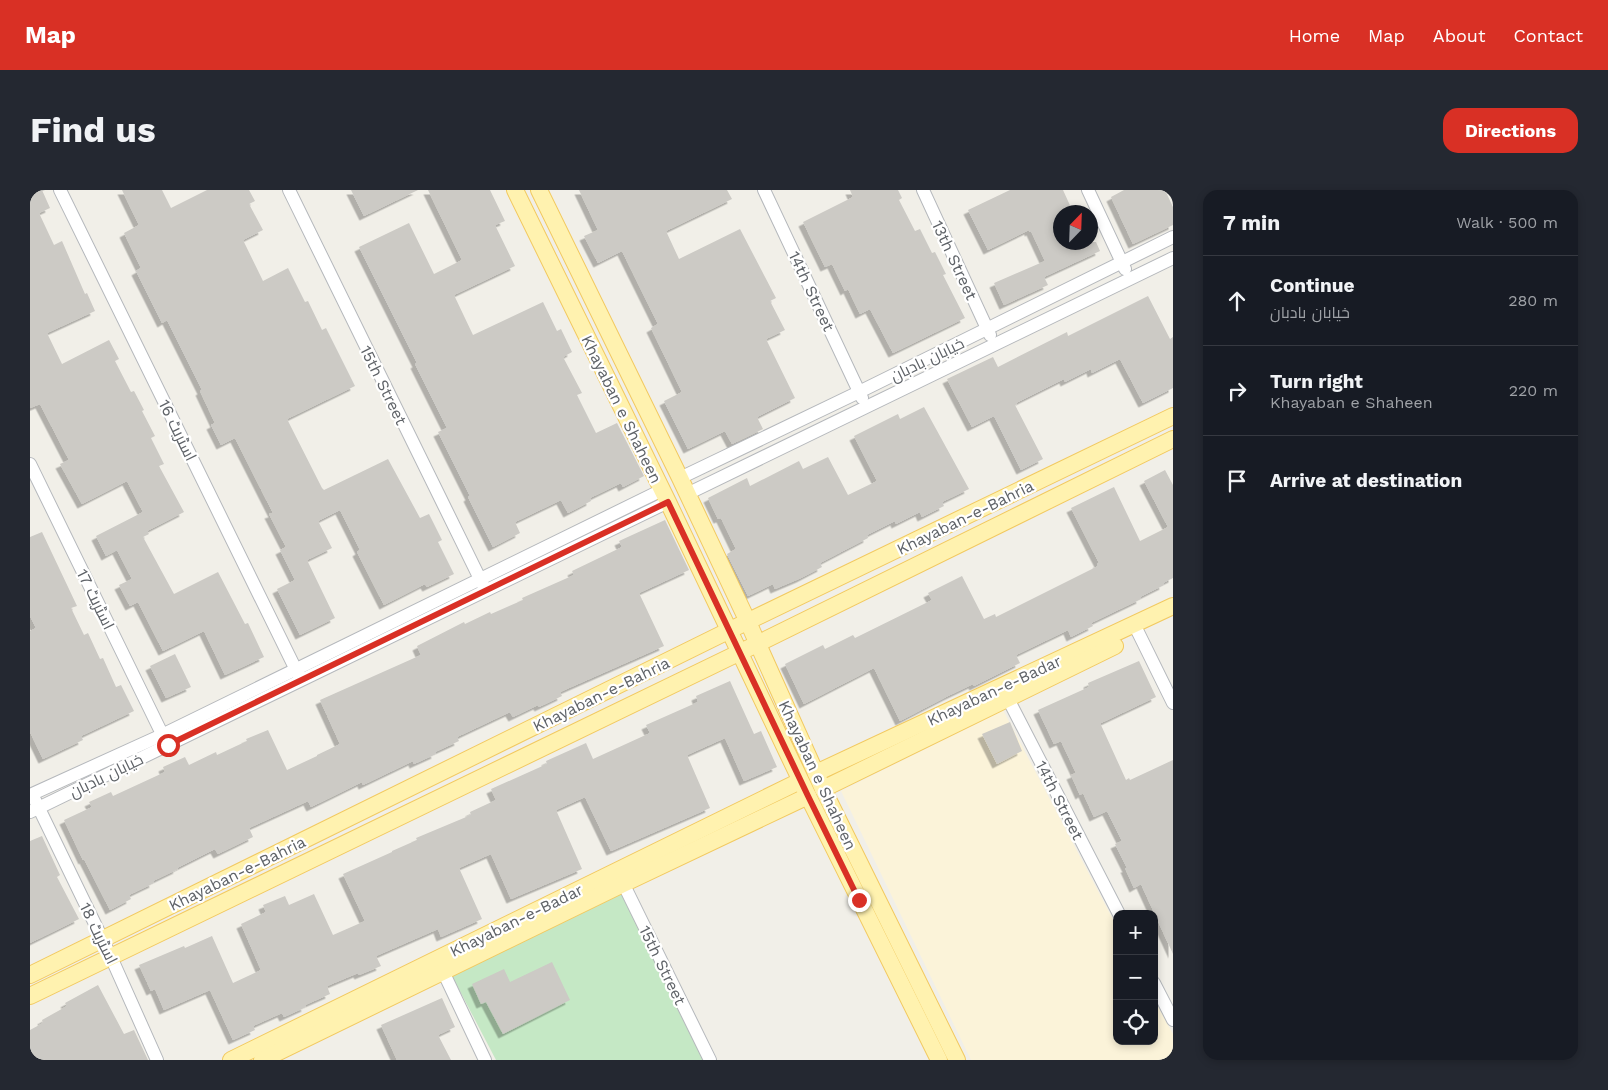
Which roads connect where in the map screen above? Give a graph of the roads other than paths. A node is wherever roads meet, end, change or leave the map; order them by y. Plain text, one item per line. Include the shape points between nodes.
1 (60, 190) edge
2 (289, 190) edge
3 (515, 190) edge
4 (539, 190) edge
5 (764, 190) edge
6 (923, 190) edge
7 (1088, 190) edge
8 (1173, 237) edge
9 (1173, 258) edge
10 (1122, 262) junction
11 (1130, 279) junction
12 (987, 329) junction
13 (995, 344) junction
14 (859, 392) junction
15 (867, 406) junction
16 (1173, 416) edge
17 (1173, 439) edge
18 (30, 464) edge
19 (680, 478) junction
20 (687, 494) junction
21 (665, 496) junction
22 (483, 585) junction
23 (1173, 606) edge
24 (1173, 618) edge
25 (748, 622) junction
26 (1137, 629) junction
27 (728, 631) junction
28 (757, 644) junction
29 (739, 652) junction
30 (298, 675) junction
31 (1005, 692) junction
32 (1173, 703) edge
33 (165, 740) junction
34 (816, 773) junction
35 (800, 780) junction
36 (823, 789) junction
37 (31, 793) edge
38 (808, 796) junction
39 (35, 810) edge
40 (620, 877) junction
41 (874, 893) junction
42 (859, 900) junction
43 (1116, 910) edge
44 (102, 940) junction
45 (111, 956) junction
46 (440, 965) junction
47 (30, 975) edge
48 (1158, 991) edge
49 (30, 996) edge
50 (1173, 1020) edge
51 (157, 1060) edge
52 (231, 1060) edge
53 (262, 1060) edge
54 (485, 1060) edge
55 (710, 1060) edge
56 (939, 1060) edge
57 (957, 1060) edge

1 - 30 street, اسٹریٹ 16
2 - 22 street, 15th Street
3 - 21 main road, Khayaban e Shaheen
4 - 19 main road, Khayaban e Shaheen
5 - 14 street, 14th Street
6 - 12 street, 13th Street
7 - 10 street
8 - 10 street, خیابان بادبان
9 - 11 street, خیابان بادبان
10 - 11 street
10 - 12 street, خیابان بادبان
11 - 13 street, خیابان بادبان
12 - 13 street, 13th Street
12 - 14 street, خیابان بادبان
13 - 15 street, خیابان بادبان
14 - 15 street, 14th Street
14 - 19 street, خیابان بادبان
15 - 20 street, خیابان بادبان
16 - 25 main road, Khayaban-e-Bahria
17 - 28 main road, Khayaban-e-Bahria
18 - 33 street, اسٹریٹ 17
19 - 20 main road, Khayaban e Shaheen
20 - 25 main road, Khayaban e Shaheen
21 - 22 street, خیابان بادبان
21 - 27 main road, Khayaban e Shaheen
22 - 30 street, خیابان بادبان
23 - 26 main road, Khayaban-e-Badar
24 - 26 main road, Khayaban-e-Badar
25 - 27 main road, Khayaban-e-Bahria
25 - 28 main road, Khayaban e Shaheen
26 - 31 main road, Khayaban-e-Badar
26 - 32 street
27 - 29 main road, Khayaban e Shaheen
27 - 44 main road, Khayaban-e-Bahria
28 - 29 main road, Khayaban-e-Bahria
28 - 34 main road, Khayaban e Shaheen
29 - 35 main road, Khayaban e Shaheen
29 - 45 main road, Khayaban-e-Bahria
30 - 33 street, خیابان بادبان
31 - 34 main road, Khayaban-e-Badar
31 - 36 main road, Khayaban-e-Badar
31 - 43 street, 14th Street
33 - 37 street, خیابان بادبان
33 - 39 street, خیابان بادبان
34 - 36 main road, Khayaban e Shaheen
35 - 38 main road, Khayaban e Shaheen
35 - 40 main road, Khayaban-e-Badar
36 - 41 main road, Khayaban e Shaheen
37 - 39 street, اسٹریٹ 18
38 - 40 main road, Khayaban-e-Badar
38 - 42 main road, Khayaban e Shaheen
39 - 44 street, اسٹریٹ 18
40 - 46 main road, Khayaban-e-Badar
40 - 55 street, 15th Street
41 - 42 main road
41 - 57 main road, Khayaban e Shaheen
42 - 56 main road, Khayaban e Shaheen
44 - 45 street, اسٹریٹ 18
44 - 47 main road, Khayaban-e-Bahria
45 - 49 main road, Khayaban-e-Bahria
45 - 51 street, اسٹریٹ 18
46 - 52 main road, Khayaban-e-Badar
46 - 53 main road, Khayaban-e-Badar
46 - 54 street
48 - 50 street

